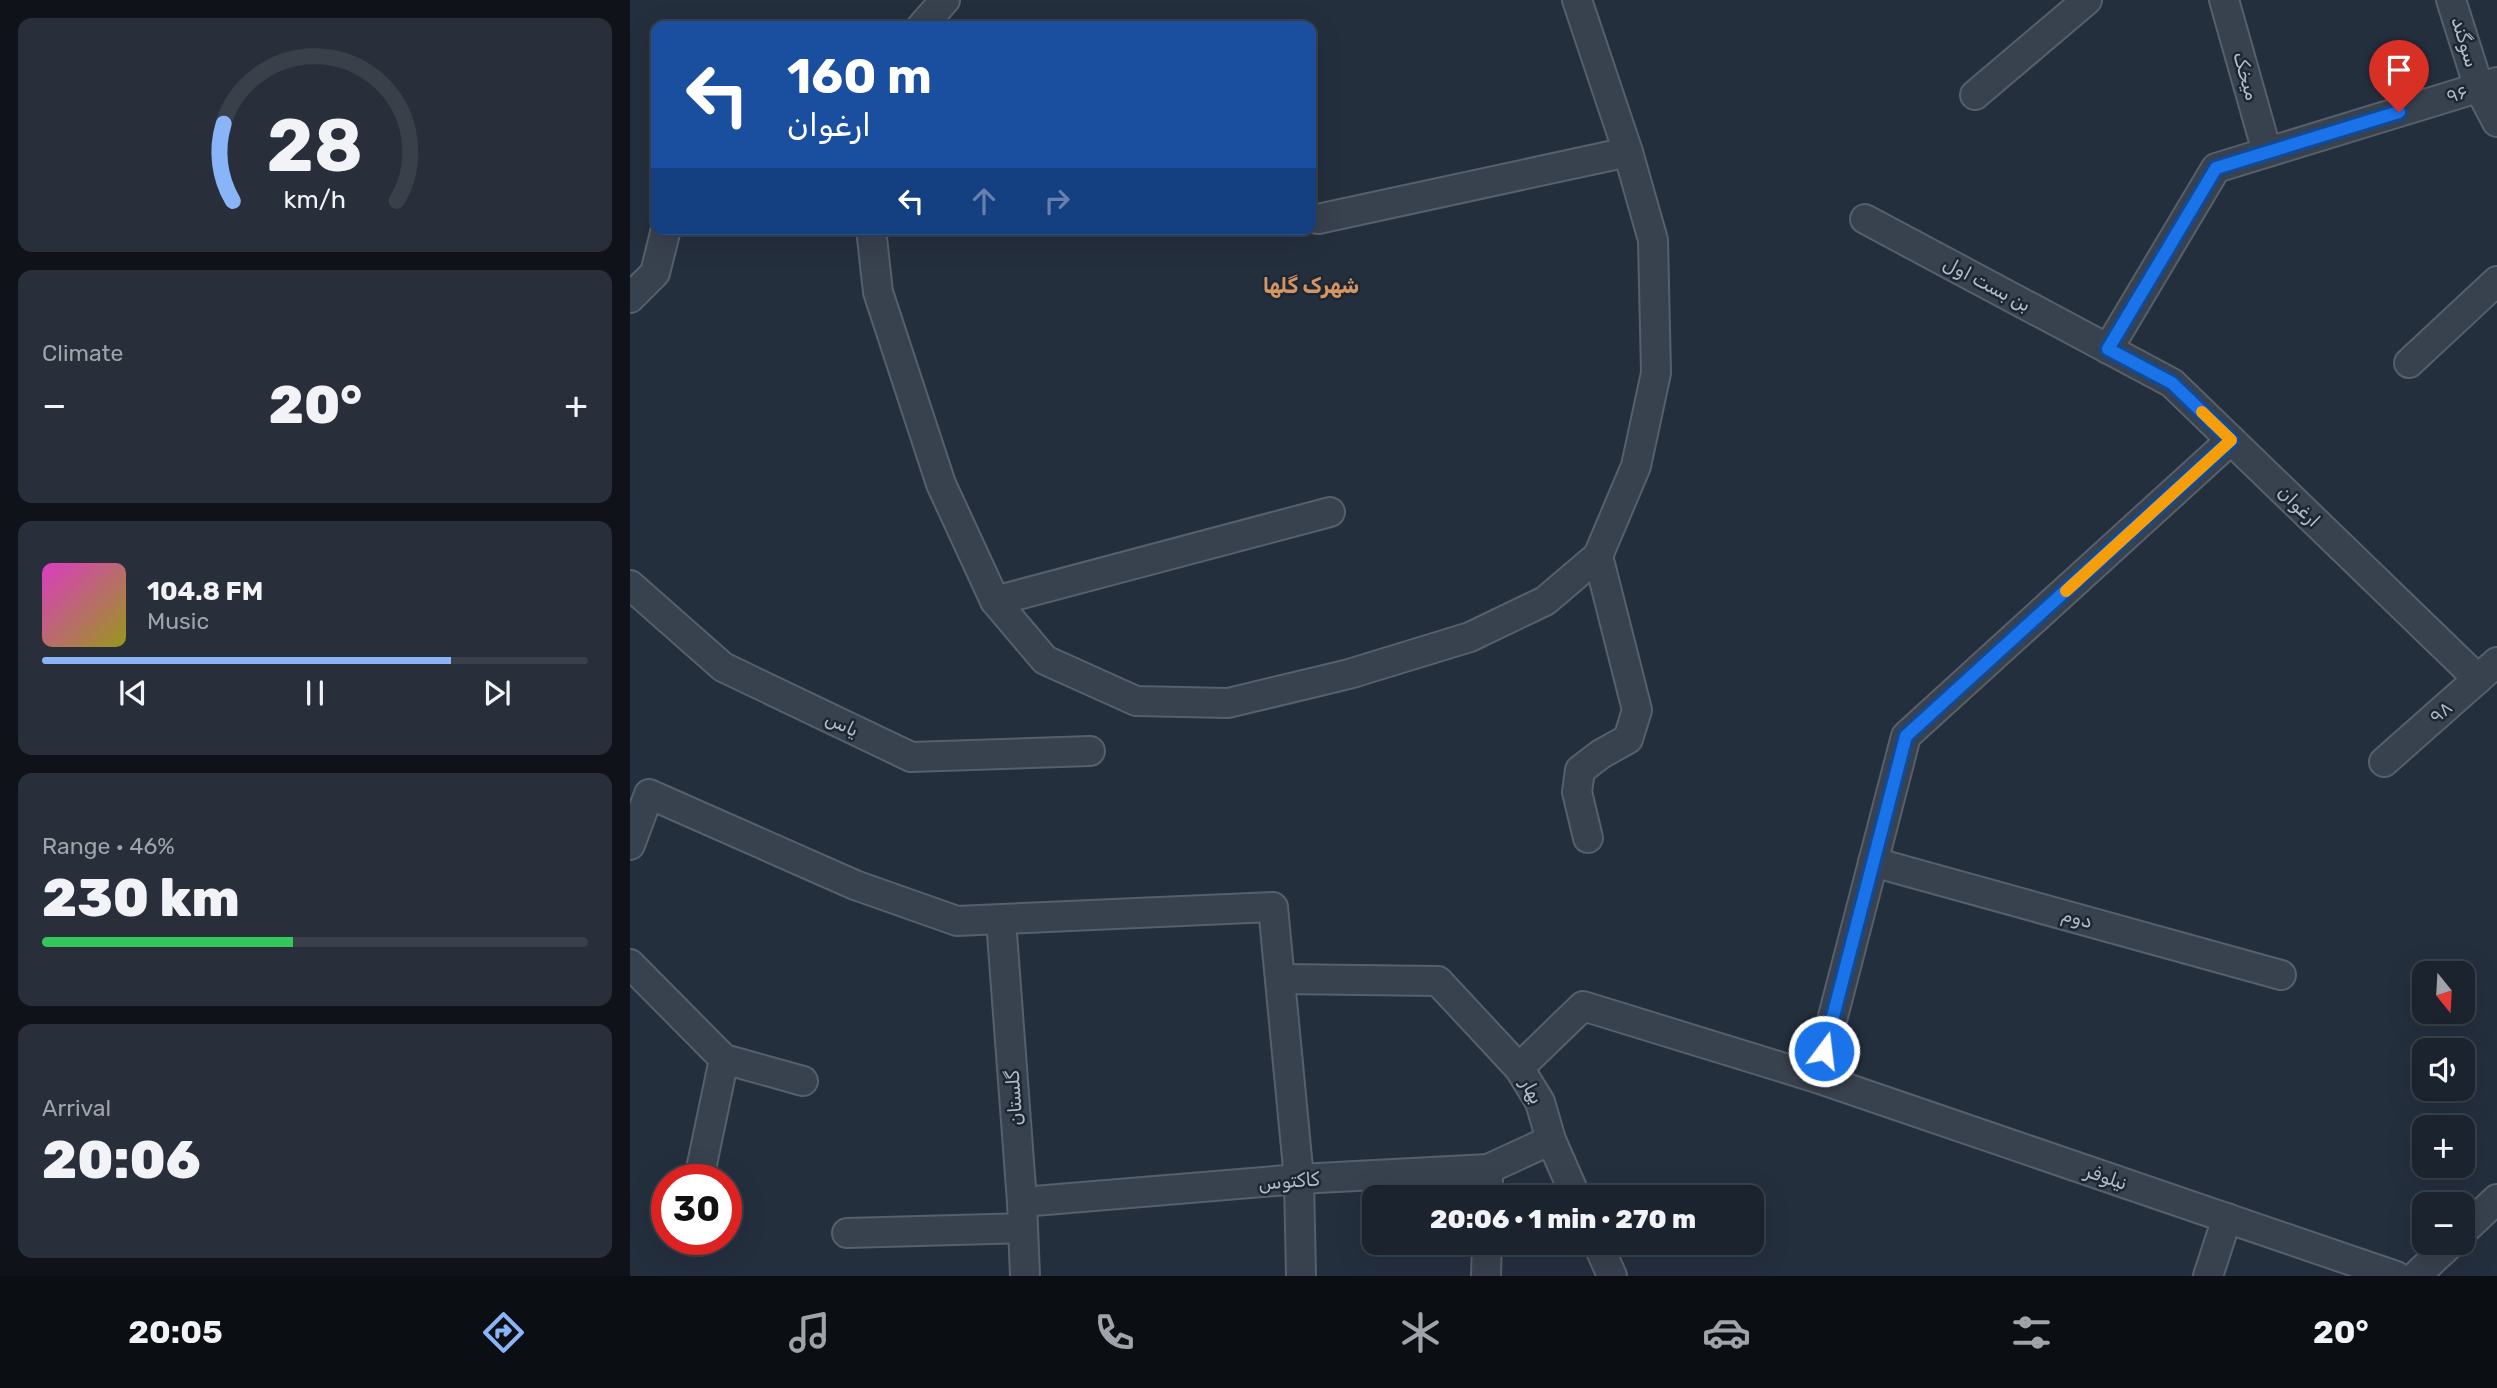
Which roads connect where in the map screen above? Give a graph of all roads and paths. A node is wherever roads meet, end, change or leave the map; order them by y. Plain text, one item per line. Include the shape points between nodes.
1 (945, 0) edge
2 (1577, 0) edge
3 (2087, 0) edge
4 (2224, 0) edge
5 (2451, 0) edge
6 (926, 21) edge
7 (2488, 85) edge
8 (1975, 95) dead end
9 (2497, 122) edge
10 (1628, 152) junction
11 (2267, 152) junction
12 (1318, 219) dead end
13 (1865, 219) dead end
14 (664, 235) edge
15 (872, 235) edge
16 (2497, 281) edge
17 (630, 299) edge
18 (2108, 349) junction
19 (2409, 363) dead end
20 (2231, 440) junction
21 (1330, 512) dead end
22 (1598, 556) junction
23 (630, 585) edge
24 (995, 601) junction
25 (2488, 671) edge
26 (1090, 751) dead end
27 (2384, 762) dead end
28 (1588, 838) dead end
29 (630, 845) edge
30 (1873, 862) junction
31 (1001, 920) junction
32 (630, 964) edge
33 (2281, 975) dead end
34 (1280, 979) junction
35 (1583, 1006) joint
36 (724, 1059) junction
37 (1519, 1068) junction
38 (1817, 1077) junction
39 (803, 1081) dead end
40 (1551, 1140) junction
41 (702, 1164) edge
42 (1488, 1169) junction
43 (1299, 1180) junction
44 (1488, 1185) edge
45 (1571, 1185) edge
46 (2497, 1199) edge
47 (1023, 1215) junction
48 (2227, 1218) junction
49 (2475, 1220) edge
50 (847, 1233) dead end
51 (1487, 1255) edge
52 (1603, 1255) edge
53 (2438, 1255) edge
54 (1025, 1276) edge
55 (1301, 1276) edge
56 (1486, 1276) edge
57 (1612, 1276) edge
58 (2208, 1276) edge
59 (2396, 1276) edge
60 (2416, 1276) edge

1 - 6 street
2 - 10 street
3 - 8 street
4 - 11 street, میخک
5 - 7 street, سوگند
7 - 9 street, سوگند
7 - 11 street, ۹۶
10 - 12 street
10 - 22 street via 1653,240 1657,373 1636,466
11 - 18 street, ۹۶ via 2216,168
13 - 18 street, بن بست اول
14 - 17 street via 655,273
15 - 24 street via 878,292 941,484
16 - 19 street
18 - 20 street, ارغوان via 2172,383
20 - 25 street, ارغوان
20 - 30 street via 1906,736
21 - 24 street
22 - 24 street via 1545,601 1470,636 1349,674 1227,703 1136,701 1045,660
22 - 28 street via 1637,710 1628,739 1580,770 1577,792
23 - 26 street, یاس via 723,667 911,757
25 - 27 street, ۹۸
29 - 31 street via 649,794 855,885 957,921
30 - 33 street, دوم
30 - 38 street
31 - 34 street via 1273,907
31 - 47 street, گلستان
32 - 36 street
34 - 37 street via 1438,981
34 - 43 street
35 - 37 street, بهار
35 - 38 street, نیلوفر
36 - 39 street
36 - 41 street
37 - 40 street, بهار via 1540,1102
38 - 48 street, نیلوفر
40 - 42 street, کاکتوس
40 - 45 street, بهار
42 - 43 street, کاکتوس
42 - 44 street
43 - 47 street, کاکتوس
43 - 55 street
46 - 49 street
47 - 50 street, کاکتوس
47 - 54 street, گلستان
48 - 58 street
48 - 59 street, نیلوفر
51 - 56 street
52 - 57 street
53 - 60 street

